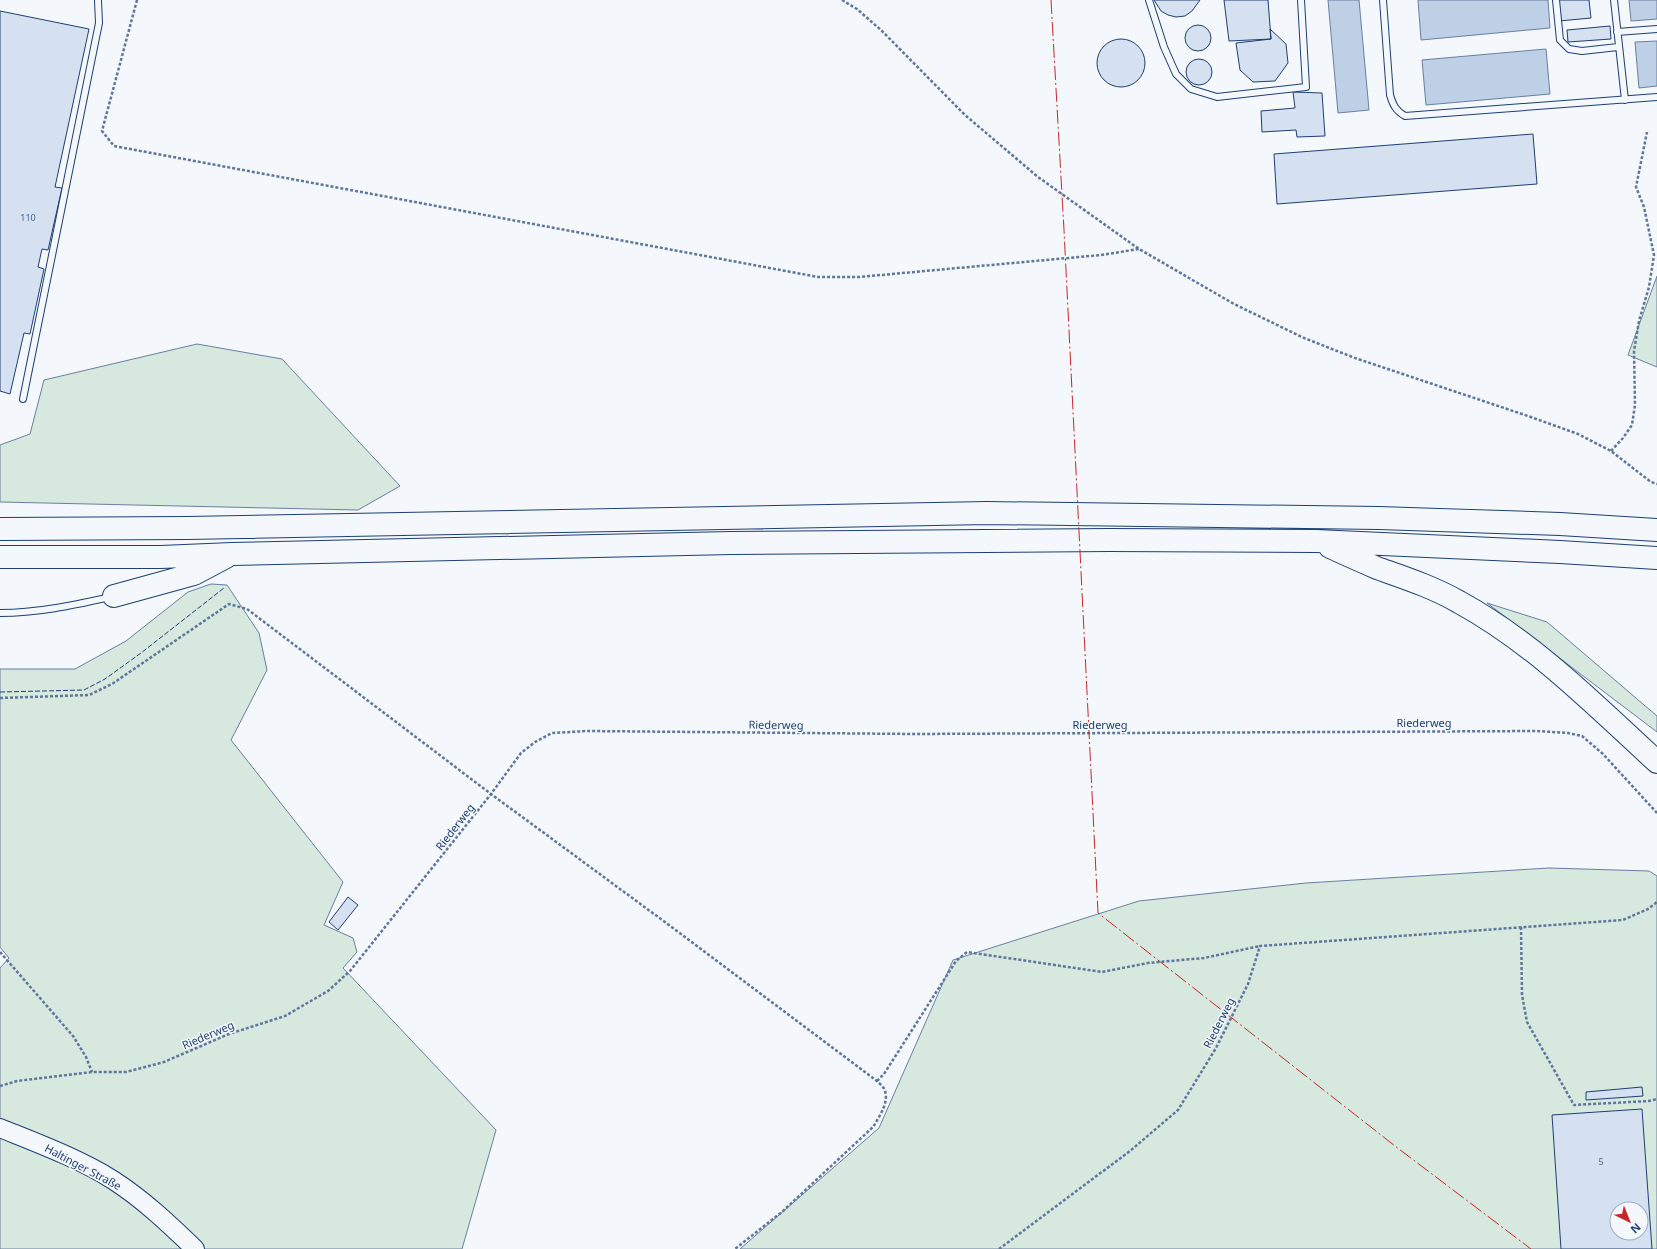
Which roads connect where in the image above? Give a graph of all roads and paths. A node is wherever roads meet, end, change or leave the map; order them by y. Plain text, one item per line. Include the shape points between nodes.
1 (98, 0) edge
2 (137, 0) edge
3 (842, 0) edge
4 (1149, 0) edge
5 (1301, 0) edge
6 (1383, 0) edge
7 (1556, 0) edge
8 (1614, 0) edge
9 (1657, 29) edge
10 (1617, 32) junction
11 (1618, 46) junction
12 (1657, 97) edge
13 (1625, 100) junction
14 (1647, 132) dead end
15 (1139, 249) junction
16 (23, 399) dead end
17 (1610, 451) junction
18 (1657, 484) edge
19 (0, 529) edge
20 (1657, 530) edge
21 (1316, 541) junction
22 (232, 554) junction
23 (0, 557) edge
24 (1657, 558) edge
25 (114, 596) joint
26 (0, 613) edge
27 (0, 698) edge
28 (1657, 762) edge
29 (491, 794) junction
30 (1657, 813) edge
31 (1657, 902) edge
32 (1521, 927) junction
33 (1260, 946) junction
34 (0, 952) edge
35 (92, 1072) junction
36 (877, 1081) junction
37 (0, 1086) edge
38 (1657, 1099) edge
39 (0, 1128) edge
40 (195, 1249) edge
41 (735, 1249) edge
42 (999, 1249) edge

1 - 16 lane via 99,23
2 - 15 path via 102,131 114,146 818,277 859,277 1101,255
3 - 15 path via 882,31 965,115 1026,166
4 - 5 lane via 1164,47 1176,74 1191,89 1217,97 1306,87
6 - 13 lane via 1390,94 1393,105 1405,116
7 - 11 lane via 1560,40 1569,49 1582,51
8 - 10 lane
9 - 10 lane
10 - 11 lane
11 - 13 lane
12 - 13 lane
14 - 17 path via 1636,187 1644,207 1654,255 1634,351 1635,405 1632,425
15 - 17 path via 1234,304 1304,338 1355,358 1578,434
17 - 18 path
19 - 20 highway via 187,528 995,513 1379,518
21 - 22 highway via 731,543
21 - 24 highway
21 - 28 highway via 1458,601 1501,627 1568,680
22 - 23 highway via 161,557
22 - 25 highway via 194,574
25 - 26 lane via 63,607
27 - 29 path via 89,695 112,684 229,604 246,609
29 - 30 path, Riederweg via 521,753 552,733 595,731 921,734 1537,730 1582,736 1603,754
29 - 35 path, Riederweg via 350,971 328,991 285,1016 229,1034 164,1062 126,1072
29 - 36 path
31 - 32 path via 1623,920
32 - 33 path
32 - 38 path via 1522,996 1527,1022 1574,1105
33 - 36 path via 1204,958 1148,963 1102,972 968,952 956,961
33 - 42 path, Riederweg via 1248,984 1223,1034 1178,1110 1130,1151
34 - 35 path via 73,1036
35 - 37 path, Riederweg via 17,1081
36 - 41 path via 885,1091 885,1099 883,1110 873,1127 783,1211
39 - 40 street, Haltinger Straße via 38,1143 112,1180 162,1217

